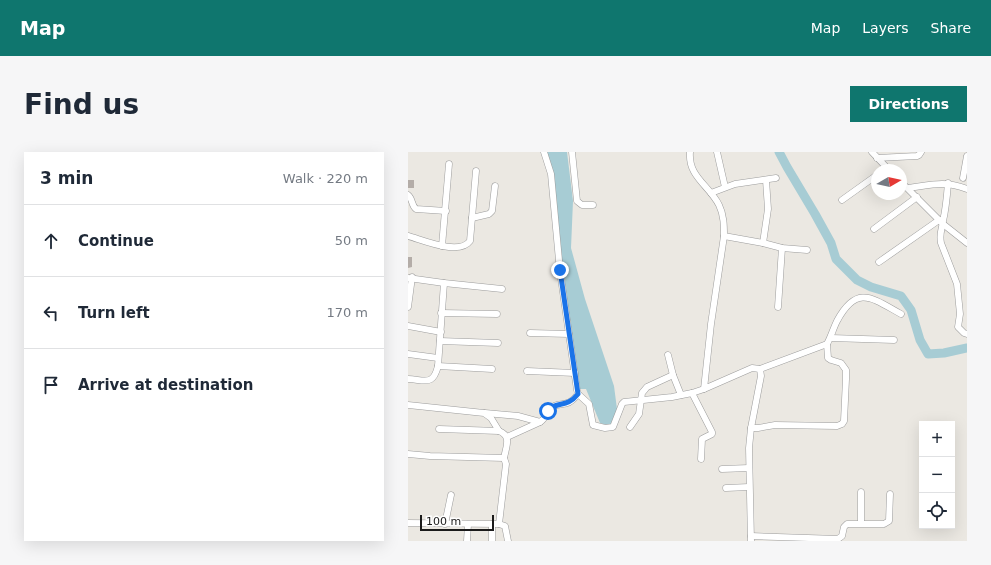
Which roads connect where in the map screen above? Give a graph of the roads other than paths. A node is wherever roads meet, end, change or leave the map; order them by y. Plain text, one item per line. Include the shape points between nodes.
1 (544, 152) edge
2 (572, 152) edge
3 (690, 152) edge
4 (717, 152) edge
5 (872, 152) edge
6 (921, 152) edge
7 (890, 154) edge
8 (967, 156) edge
9 (877, 158) junction
10 (449, 164) dead end
11 (882, 164) edge
12 (476, 171) dead end
13 (776, 178) dead end
14 (963, 178) dead end
15 (871, 179) edge
16 (766, 180) junction
17 (948, 183) junction
18 (495, 186) dead end
19 (725, 187) junction
20 (908, 188) joint
21 (967, 188) edge
22 (711, 193) junction
23 (408, 195) edge
24 (917, 197) junction
25 (842, 200) dead end
26 (593, 204) dead end
27 (446, 211) junction
28 (472, 218) junction
29 (941, 222) junction
30 (874, 229) dead end
31 (408, 236) edge
32 (724, 236) junction
33 (763, 243) junction
34 (967, 243) edge
35 (442, 246) junction
36 (782, 248) junction
37 (806, 250) dead end
38 (879, 262) dead end
39 (410, 278) edge
40 (444, 283) junction
41 (502, 289) dead end
42 (408, 307) edge
43 (778, 307) dead end
44 (441, 313) junction
45 (498, 314) dead end
46 (901, 314) dead end
47 (964, 314) edge
48 (408, 326) edge
49 (441, 332) junction
50 (530, 333) dead end
51 (569, 334) junction
52 (967, 334) edge
53 (831, 338) junction
54 (894, 340) dead end
55 (440, 341) junction
56 (498, 343) dead end
57 (827, 344) junction
58 (408, 354) edge
59 (668, 355) dead end
60 (438, 358) junction
61 (438, 366) junction
62 (492, 369) dead end
63 (760, 369) junction
64 (527, 371) dead end
65 (574, 373) junction
66 (673, 375) junction
67 (408, 379) edge
68 (704, 389) junction
69 (692, 393) junction
70 (578, 394) junction
71 (681, 395) junction
72 (642, 399) junction
73 (408, 405) edge
74 (484, 413) junction
75 (540, 422) junction
76 (630, 427) dead end
77 (751, 428) junction
78 (439, 429) dead end
79 (499, 431) junction
80 (507, 437) junction
81 (408, 454) edge
82 (504, 458) junction
83 (701, 459) dead end
84 (749, 468) junction
85 (722, 469) dead end
86 (749, 487) junction
87 (726, 488) dead end
88 (861, 492) dead end
89 (890, 494) dead end
90 (451, 495) dead end
91 (408, 523) edge
92 (445, 524) junction
93 (468, 524) junction
94 (496, 524) junction
95 (861, 524) junction
96 (751, 538) edge
97 (467, 541) edge
98 (492, 541) edge
99 (508, 541) edge

1 - 51 street via 551,174
2 - 26 street via 577,201 582,205
3 - 22 street via 689,160 694,174
4 - 19 street
5 - 9 street
6 - 7 street via 917,156
7 - 9 street
8 - 14 street
9 - 11 street
10 - 27 street
12 - 28 street
13 - 16 street
15 - 25 street
16 - 19 street
16 - 33 street via 768,209
17 - 20 street
17 - 21 street
17 - 29 street
18 - 28 street via 492,211
19 - 22 street
20 - 24 street
22 - 32 street via 723,215
23 - 27 street via 416,209
24 - 29 street
24 - 30 street
27 - 35 street
28 - 35 street via 470,241 467,245 455,248
29 - 34 street
29 - 38 street
29 - 47 street via 941,243 957,284
31 - 35 street
32 - 33 street
32 - 68 street
33 - 36 street
36 - 37 street
36 - 43 street
39 - 40 street
39 - 42 street
40 - 41 street
40 - 44 street
44 - 45 street
44 - 49 street
46 - 53 street via 871,297 860,297 854,300 837,320
47 - 52 street via 958,327
48 - 49 street
49 - 55 street
50 - 51 street
51 - 65 street
53 - 54 street
53 - 57 street
55 - 56 street
55 - 60 street
57 - 63 street
57 - 77 street via 828,358 841,363 846,370 842,424
58 - 60 street
59 - 66 street
60 - 61 street
61 - 62 street
61 - 67 street via 434,378 428,381
63 - 68 street via 752,368
63 - 77 street via 761,376
64 - 65 street
65 - 70 street
66 - 71 street
66 - 72 street via 647,387 642,393
68 - 69 street
69 - 71 street
69 - 83 street via 712,432 702,439
70 - 72 street via 589,404 593,425 605,428 613,427 624,402
70 - 75 street via 570,403 550,408
71 - 72 street
72 - 76 street via 639,414
73 - 74 street
74 - 75 street via 518,416
74 - 79 street via 491,418
75 - 80 street
77 - 84 street
78 - 79 street
79 - 80 street
80 - 82 street
81 - 82 street
82 - 94 street via 506,464
84 - 85 street
84 - 86 street
86 - 87 street
86 - 96 street
88 - 95 street
89 - 95 street via 889,521 884,524
90 - 92 street
91 - 92 street
92 - 93 street
93 - 94 street
93 - 97 street
94 - 98 street
94 - 99 street via 505,526
95 - 96 street via 845,525 842,536 838,539

